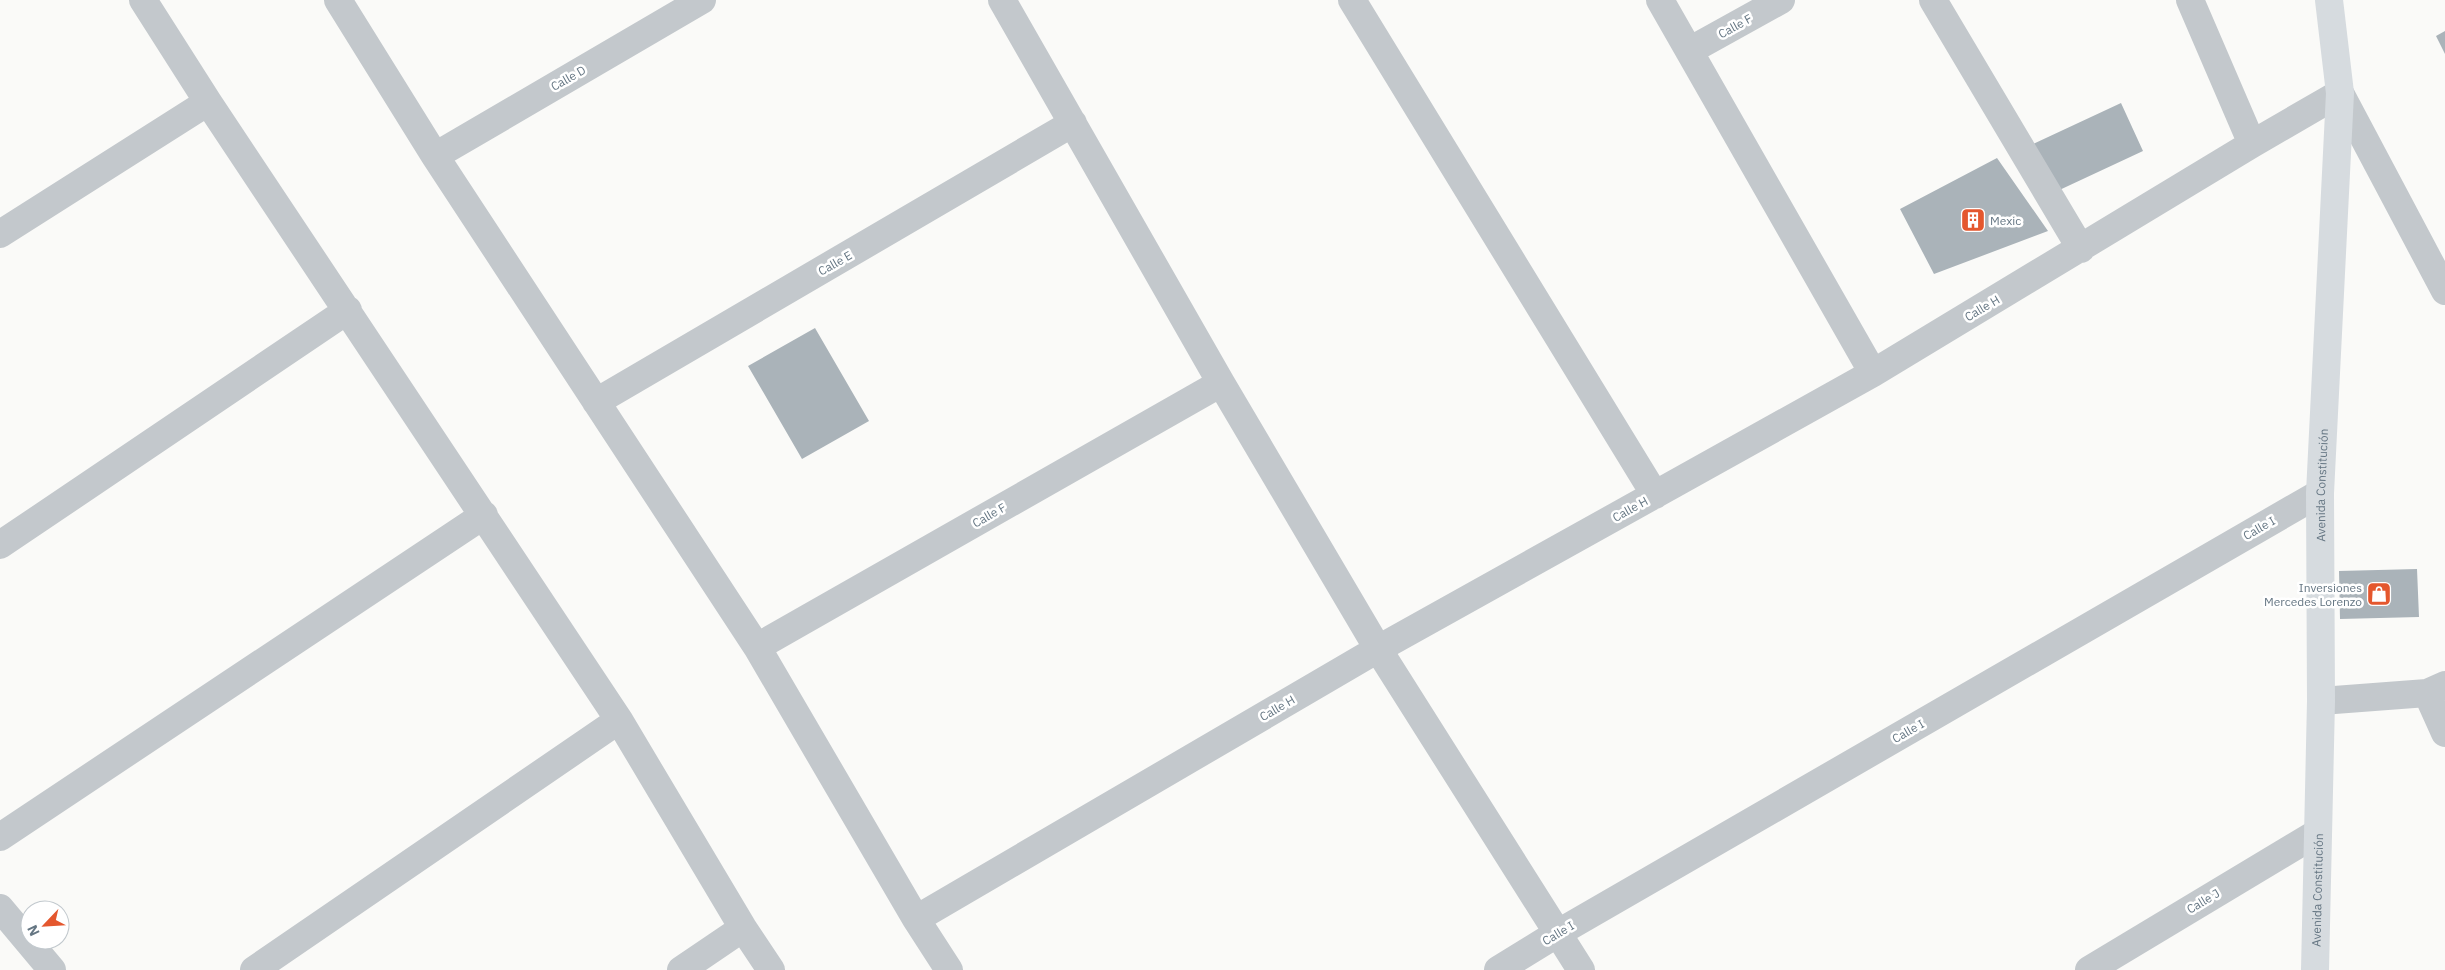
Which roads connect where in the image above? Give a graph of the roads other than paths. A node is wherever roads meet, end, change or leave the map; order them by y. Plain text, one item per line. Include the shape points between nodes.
1 (143, 0) edge
2 (338, 0) edge
3 (702, 0) edge
4 (1002, 0) edge
5 (1352, 0) edge
6 (1660, 0) edge
7 (1782, 0) edge
8 (1933, 0) edge
9 (2190, 0) edge
10 (2329, 0) edge
11 (1689, 51) junction
12 (2340, 93) junction
13 (208, 102) junction
14 (1073, 123) junction
15 (2252, 144) junction
16 (435, 156) junction
17 (0, 234) edge
18 (2081, 249) junction
19 (2445, 291) edge
20 (348, 310) junction
21 (1873, 373) junction
22 (1221, 384) junction
23 (596, 402) junction
24 (2320, 493) junction
25 (1655, 494) junction
26 (484, 515) junction
27 (0, 545) edge
28 (757, 647) junction
29 (1378, 650) junction
30 (2436, 689) edge
31 (2321, 701) junction
32 (619, 720) junction
33 (2445, 733) edge
34 (2317, 833) junction
35 (0, 837) edge
36 (0, 908) edge
37 (916, 919) junction
38 (743, 928) junction
39 (1558, 933) junction
40 (52, 970) edge
41 (254, 970) edge
42 (681, 970) edge
43 (771, 970) edge
44 (949, 970) edge
45 (1498, 970) edge
46 (1581, 970) edge
47 (2089, 970) edge
48 (2314, 970) edge

1 - 13 street
2 - 16 street
3 - 16 street, Calle D
4 - 14 street
5 - 25 street
6 - 11 street
7 - 11 street, Calle F
8 - 18 street
9 - 15 street
10 - 12 street, Avenida Constitución
11 - 21 street
12 - 15 street, Calle H
12 - 19 street
12 - 24 street, Avenida Constitución
13 - 17 street
13 - 20 street
14 - 22 street
14 - 23 street, Calle E
15 - 18 street, Calle H
16 - 23 street
18 - 21 street, Calle H
20 - 26 street
20 - 27 street
21 - 25 street, Calle H
22 - 28 street, Calle F
22 - 29 street
23 - 28 street
24 - 31 street, Avenida Constitución
24 - 39 street, Calle I
25 - 29 street, Calle H
26 - 32 street
26 - 35 street
28 - 37 street
29 - 37 street, Calle H
29 - 39 street
30 - 31 street
30 - 33 street
31 - 34 street, Avenida Constitución
32 - 38 street
32 - 41 street
34 - 47 street, Calle J
34 - 48 street, Avenida Constitución
36 - 40 street
37 - 44 street
38 - 42 street
38 - 43 street
39 - 45 street, Calle I
39 - 46 street

